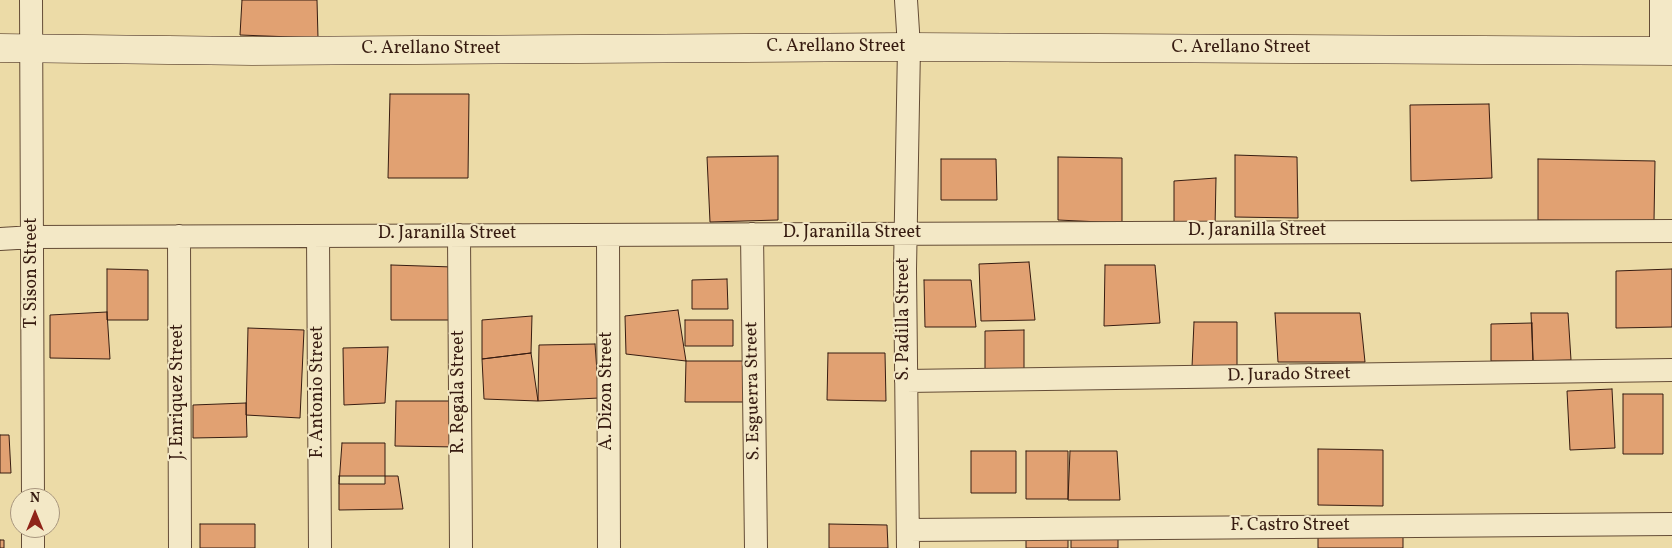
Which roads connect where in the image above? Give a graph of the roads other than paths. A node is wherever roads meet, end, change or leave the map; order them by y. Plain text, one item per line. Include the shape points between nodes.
1 (31, 0) edge
2 (906, 0) edge
3 (1661, 0) edge
4 (909, 47) junction
5 (0, 48) edge
6 (31, 48) junction
7 (1667, 51) edge
8 (1672, 231) edge
9 (752, 234) junction
10 (905, 234) junction
11 (459, 235) junction
12 (608, 235) junction
13 (179, 236) junction
14 (318, 236) junction
15 (33, 237) junction
16 (0, 239) edge
17 (1672, 370) edge
18 (906, 381) junction
19 (33, 488) edge
20 (1672, 524) edge
21 (908, 539) edge
22 (180, 548) edge
23 (320, 548) edge
24 (461, 548) edge
25 (609, 548) edge
26 (756, 548) edge

1 - 6 street, T. Sison Street
2 - 4 street, S. Padilla Street
3 - 7 street
4 - 6 street, C. Arellano Street via 262,51
4 - 7 street, C. Arellano Street
4 - 10 street, S. Padilla Street
5 - 6 street, C. Arellano Street
6 - 15 street, T. Sison Street
8 - 10 street, D. Jaranilla Street
9 - 10 street, D. Jaranilla Street
9 - 12 street, D. Jaranilla Street
9 - 26 street, S. Esguerra Street
10 - 18 street, S. Padilla Street
11 - 12 street, D. Jaranilla Street
11 - 14 street, D. Jaranilla Street
11 - 24 street, R. Regala Street
12 - 25 street, A. Dizon Street
13 - 14 street, D. Jaranilla Street
13 - 15 street, D. Jaranilla Street
13 - 22 street, J. Enriquez Street
14 - 23 street, F. Antonio Street
15 - 16 street, D. Jaranilla Street
15 - 19 street, T. Sison Street
17 - 18 street, D. Jurado Street
18 - 21 street, S. Padilla Street
20 - 21 street, F. Castro Street

